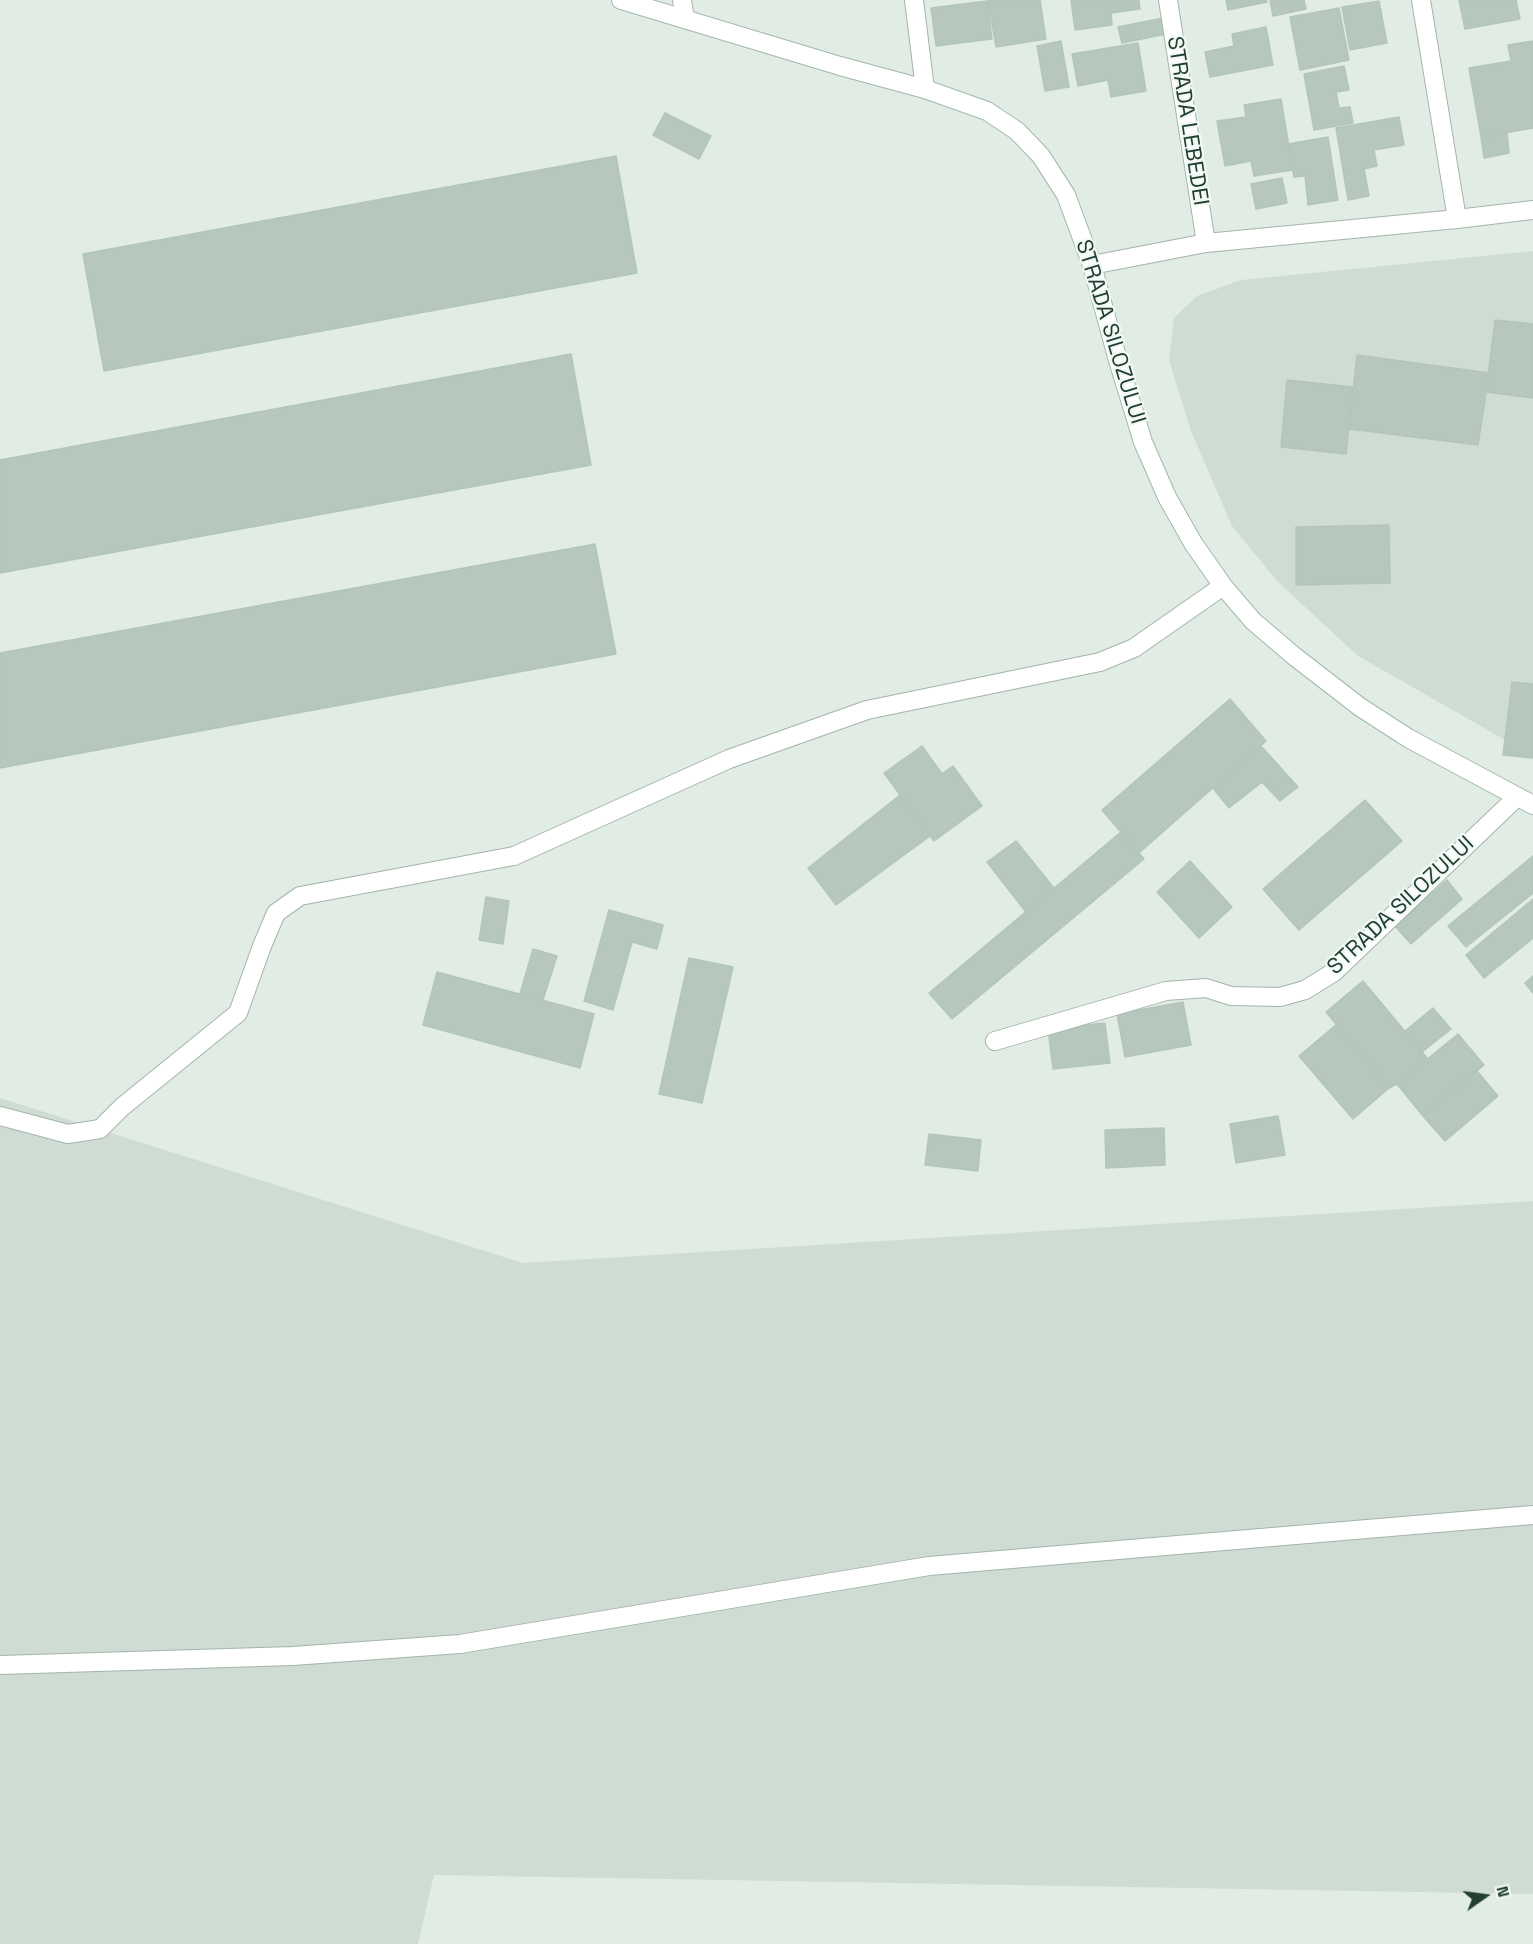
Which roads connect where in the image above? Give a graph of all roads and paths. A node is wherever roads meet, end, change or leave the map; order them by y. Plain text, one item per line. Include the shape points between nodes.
1 (621, 0) edge
2 (682, 0) edge
3 (914, 0) edge
4 (1168, 0) edge
5 (1421, 0) edge
6 (685, 19) junction
7 (925, 89) junction
8 (1533, 210) edge
9 (1457, 219) junction
10 (1206, 243) junction
11 (1092, 265) junction
12 (1223, 586) junction
13 (1525, 801) edge
14 (995, 1041) dead end
15 (0, 1116) edge
16 (1533, 1515) edge
17 (0, 1665) edge

1 - 6 street, STRADA SILOZULUI
2 - 6 street
3 - 7 street
4 - 10 street, STRADA LEBEDEI
5 - 9 street
6 - 7 street, STRADA SILOZULUI
7 - 11 street, STRADA SILOZULUI via 987,111 1017,131 1041,156 1065,195
8 - 9 street
9 - 10 street
10 - 11 street
11 - 12 street, STRADA SILOZULUI via 1143,442 1192,543
12 - 13 street, STRADA SILOZULUI via 1252,621 1360,707 1408,738
12 - 15 street via 1134,648 1100,662 867,710 729,759 514,856 300,896 276,913 238,1013 100,1129 68,1134
13 - 14 street, STRADA SILOZULUI via 1334,972 1305,990 1280,997 1231,996 1206,988 1166,991
16 - 17 street via 929,1566 460,1644 293,1656

